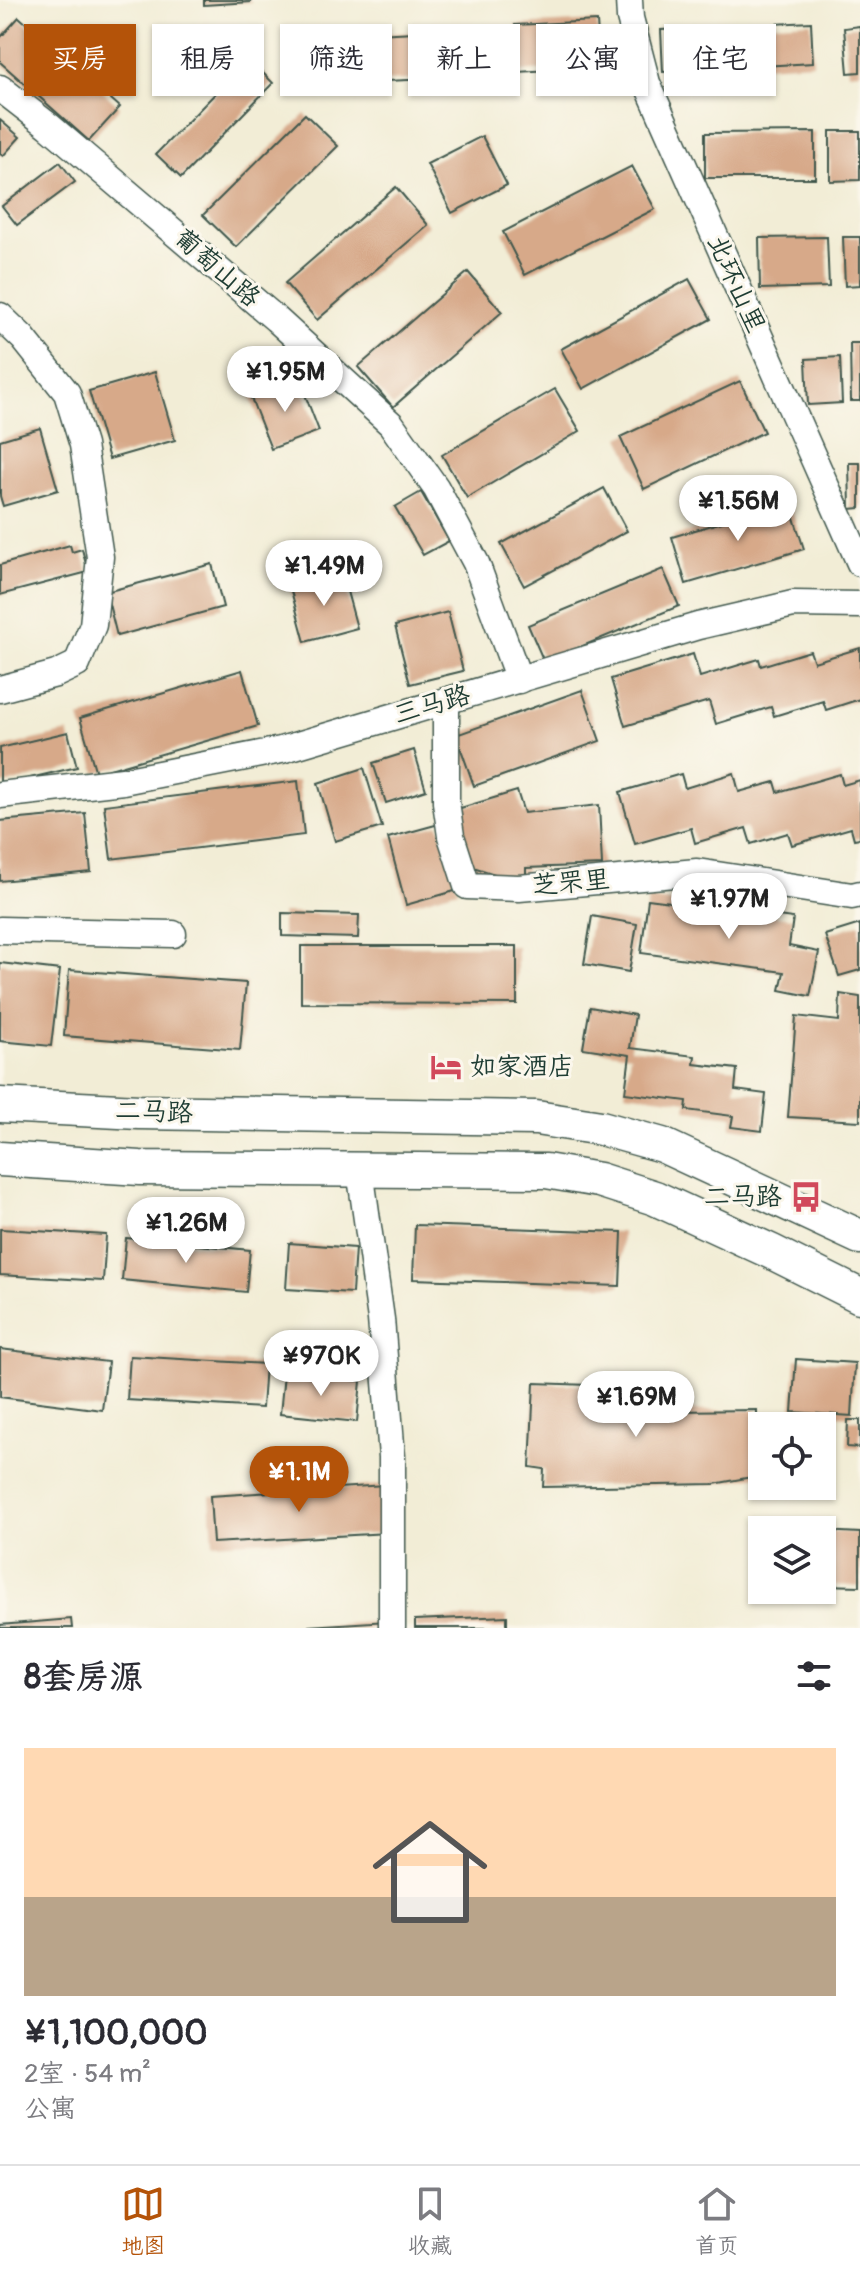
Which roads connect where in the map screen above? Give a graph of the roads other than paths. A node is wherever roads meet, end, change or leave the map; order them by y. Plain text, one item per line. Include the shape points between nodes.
1 (629, 0) edge
2 (0, 88) edge
3 (0, 316) edge
4 (860, 563) edge
5 (860, 605) edge
6 (519, 680) junction
7 (0, 689) edge
8 (446, 701) junction
9 (0, 795) edge
10 (860, 894) edge
11 (0, 930) edge
12 (173, 934) dead end
13 (0, 1105) edge
14 (0, 1159) edge
15 (360, 1170) junction
16 (860, 1237) edge
17 (860, 1296) edge
18 (392, 1628) edge

1 - 4 street, 北环山里 via 647,83
2 - 6 street, 葡萄山路 via 276,319 391,424 436,488 476,563
3 - 7 street via 67,393 83,445 100,557 93,625 77,664
5 - 6 street, 三马路 via 793,604 698,626
6 - 8 street, 三马路
8 - 9 street, 三马路 via 281,750 123,781
8 - 10 street, 芝罘里 via 446,802 467,886 519,888 697,872
11 - 12 street
13 - 16 main road, 二马路 via 536,1118 662,1145
14 - 15 main road via 140,1168
15 - 17 main road via 546,1171 599,1180 655,1198
15 - 18 street via 381,1319 392,1457

